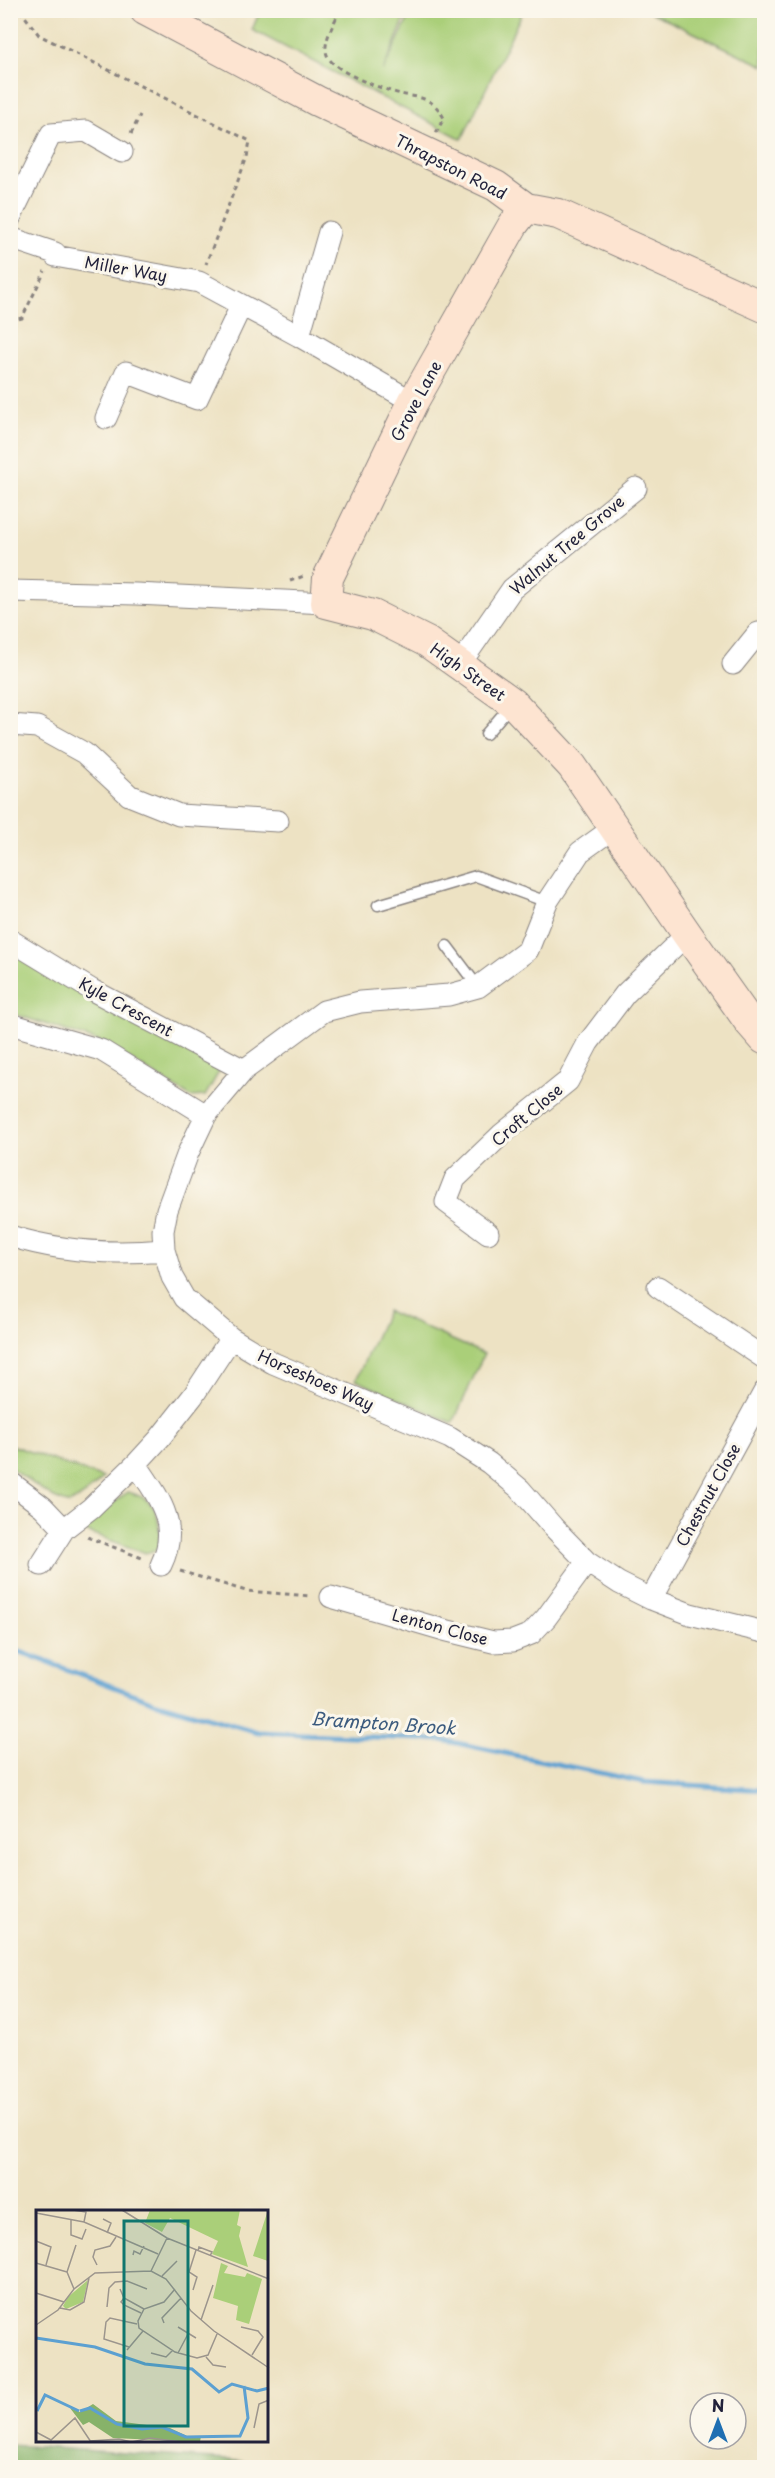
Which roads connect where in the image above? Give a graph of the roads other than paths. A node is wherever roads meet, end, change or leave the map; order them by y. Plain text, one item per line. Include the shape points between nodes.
1 (145, 10) edge
2 (122, 152) dead end
3 (526, 208) junction
4 (10, 218) edge
5 (329, 232) dead end
6 (10, 238) edge
7 (241, 306) junction
8 (765, 307) edge
9 (299, 336) junction
10 (413, 402) junction
11 (106, 418) dead end
12 (636, 488) dead end
13 (10, 591) edge
14 (326, 603) junction
15 (765, 632) edge
16 (460, 664) junction
17 (733, 664) dead end
18 (513, 703) junction
19 (10, 725) edge
20 (486, 734) dead end
21 (278, 821) dead end
22 (615, 827) junction
23 (547, 902) junction
24 (378, 905) dead end
25 (687, 934) junction
26 (10, 940) edge
27 (447, 946) dead end
28 (478, 987) junction
29 (10, 1024) edge
30 (765, 1040) edge
31 (244, 1070) junction
32 (206, 1115) junction
33 (488, 1233) dead end
34 (10, 1236) edge
35 (164, 1250) junction
36 (658, 1287) dead end
37 (231, 1338) junction
38 (765, 1358) edge
39 (765, 1392) edge
40 (136, 1464) junction
41 (10, 1482) edge
42 (64, 1529) junction
43 (587, 1562) junction
44 (41, 1565) dead end
45 (161, 1565) road end
46 (331, 1597) road end
47 (651, 1599) junction
48 (765, 1632) edge

1 - 3 street, Thrapston Road via 317,101 495,186
2 - 4 street via 86,131 51,134
3 - 8 street, Thrapston Road via 558,214
3 - 10 street, Grove Lane
5 - 9 street
6 - 7 street, Miller Way via 55,256 199,282
7 - 9 street, Miller Way
7 - 11 street via 197,399 126,372
9 - 10 street, Miller Way
10 - 14 street, Grove Lane via 328,578
12 - 16 street, Walnut Tree Grove via 512,589
13 - 14 street, High Street
14 - 16 street, High Street via 373,615
15 - 17 street via 758,633
16 - 18 street, High Street
18 - 20 lane
18 - 22 street, High Street via 572,766
19 - 21 street via 37,727 84,753 129,795 179,815
22 - 23 street, Horseshoes Way via 580,852
22 - 25 street, High Street
23 - 24 lane via 476,876
23 - 28 street, Horseshoes Way via 528,950
25 - 30 street, High Street
25 - 33 street, Croft Close via 625,994 588,1043 568,1081 501,1135 455,1179 446,1202
26 - 31 street, Kyle Crescent via 92,990
27 - 28 lane
28 - 31 street, Horseshoes Way via 449,995 360,1002 324,1011
29 - 32 street via 101,1050
31 - 32 street, Horseshoes Way
32 - 35 street, Horseshoes Way via 167,1210
34 - 35 street via 89,1252
35 - 37 street, Horseshoes Way via 184,1298
36 - 38 street
37 - 40 street via 193,1396
37 - 43 street, Horseshoes Way via 273,1363 450,1438 520,1489
39 - 47 street, Chestnut Close
40 - 42 street
40 - 45 street via 164,1505 170,1529 168,1551
41 - 42 street
42 - 44 street
43 - 46 street, Lenton Close via 546,1618 531,1634 513,1641 493,1642
43 - 47 street, Horseshoes Way
47 - 48 street, Horseshoes Way via 690,1614

